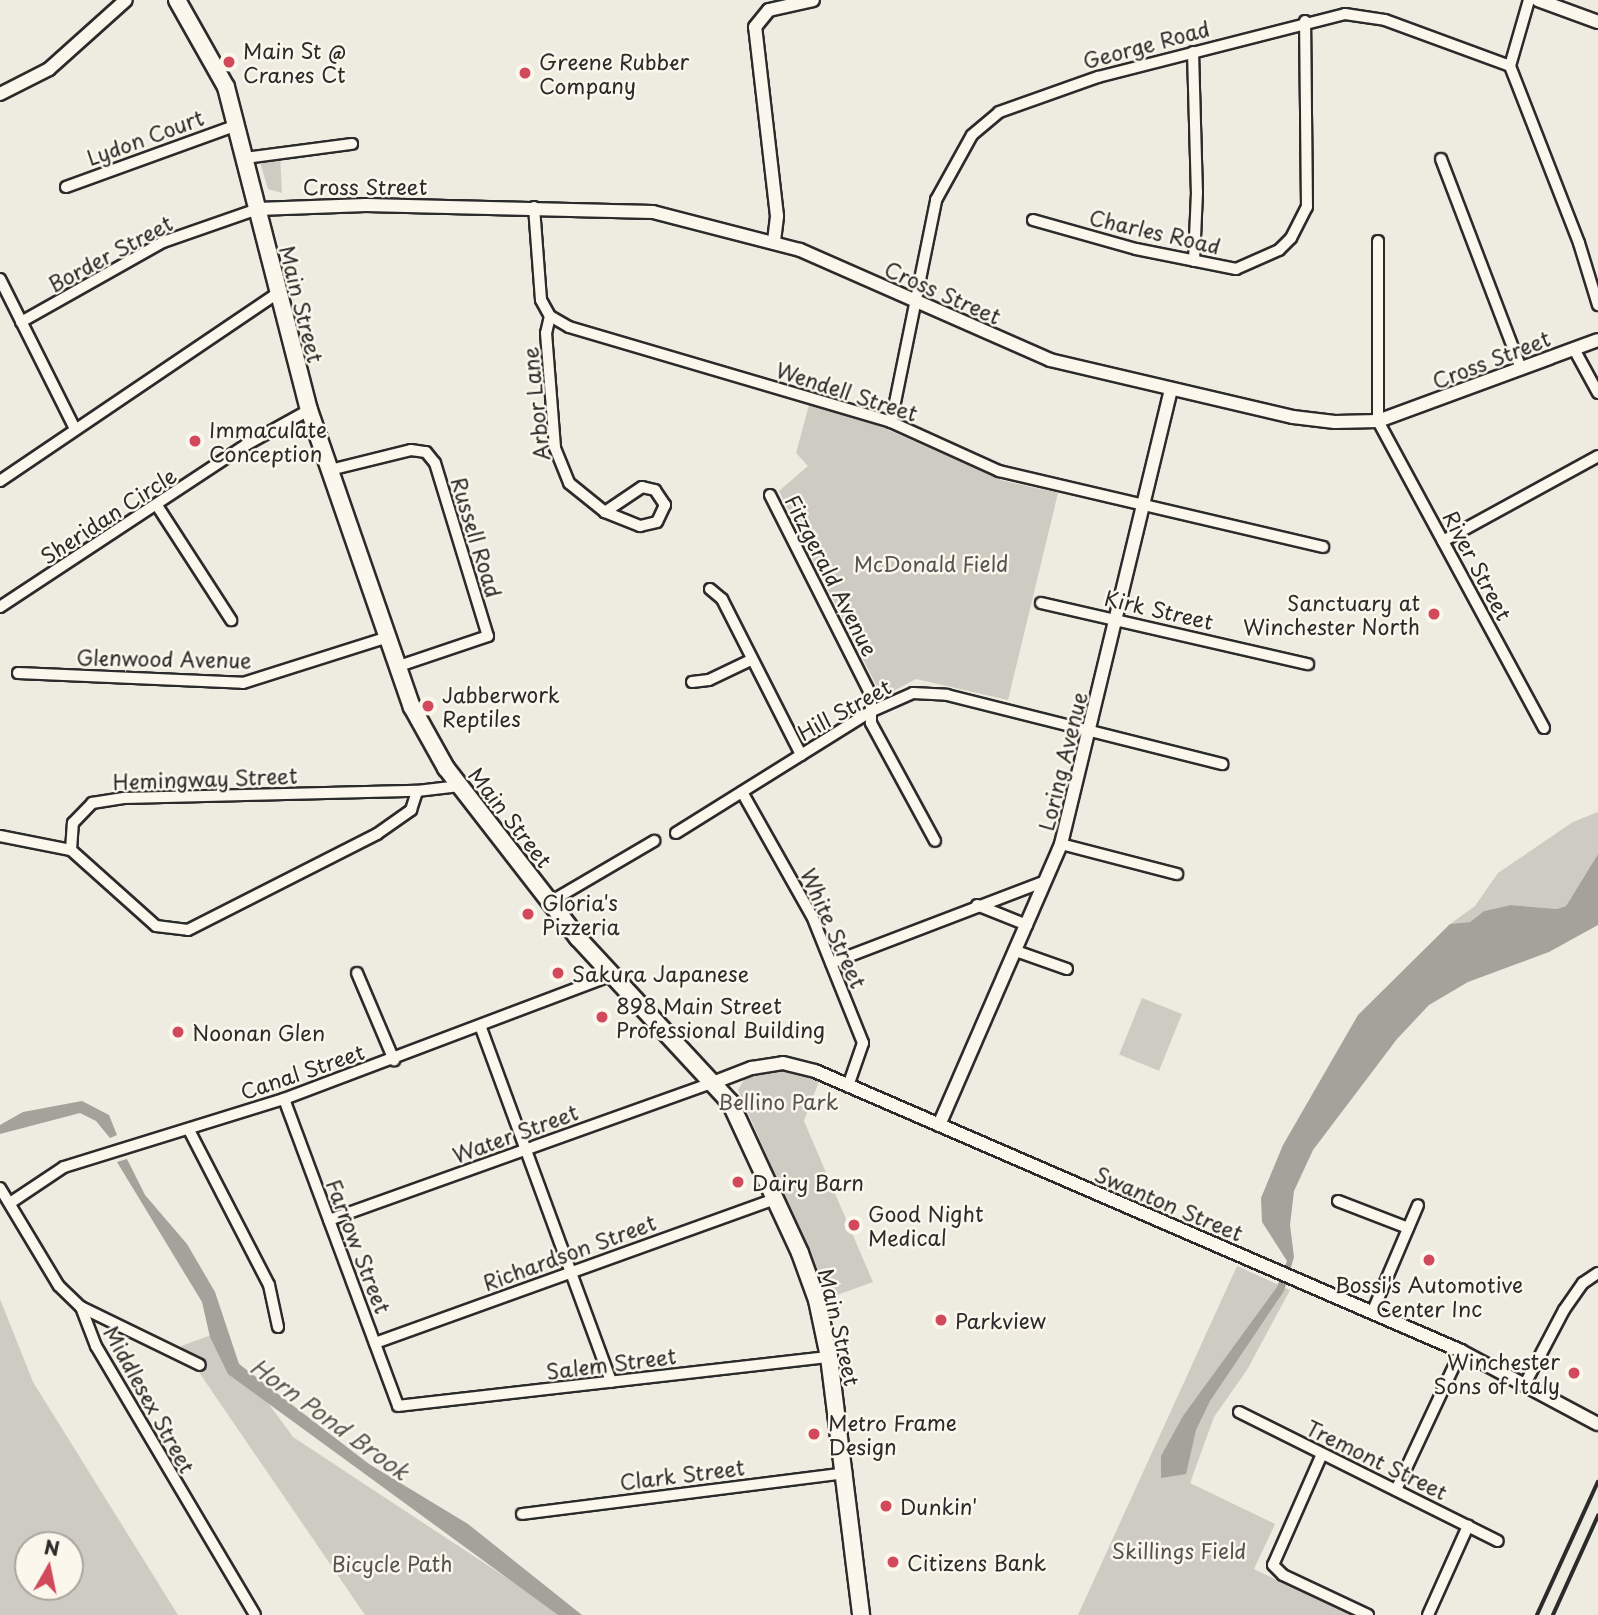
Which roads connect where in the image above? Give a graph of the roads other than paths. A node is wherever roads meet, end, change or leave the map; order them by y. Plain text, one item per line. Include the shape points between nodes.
1 (126, 0) edge
2 (177, 0) edge
3 (813, 0) edge
4 (1529, 0) edge
5 (1538, 0) edge
6 (1305, 20) junction
7 (1598, 22) edge
8 (1193, 52) junction
9 (1510, 66) junction
10 (0, 94) edge
11 (237, 125) junction
12 (352, 144) dead end
13 (245, 158) junction
14 (1441, 159) dead end
15 (66, 187) dead end
16 (534, 207) junction
17 (258, 209) junction
18 (1033, 220) dead end
19 (774, 241) junction
20 (1378, 241) dead end
21 (1194, 261) junction
22 (0, 279) edge
23 (276, 295) junction
24 (917, 302) junction
25 (1598, 305) edge
26 (550, 316) junction
27 (21, 322) junction
28 (1598, 340) edge
29 (1574, 349) junction
30 (1521, 368) junction
31 (1171, 389) junction
32 (1598, 393) edge
33 (309, 410) junction
34 (1378, 421) junction
35 (891, 422) junction
36 (75, 429) junction
37 (1598, 456) edge
38 (330, 470) junction
39 (0, 481) edge
40 (770, 495) dead end
41 (1144, 503) junction
42 (158, 507) junction
43 (605, 512) junction
44 (1443, 541) junction
45 (1323, 547) dead end
46 (710, 589) dead end
47 (1041, 603) dead end
48 (0, 607) edge
49 (1118, 618) junction
50 (231, 620) dead end
51 (385, 638) junction
52 (751, 660) junction
53 (1308, 664) dead end
54 (395, 667) junction
55 (18, 673) dead end
56 (692, 682) dead end
57 (870, 712) junction
58 (1545, 728) dead end
59 (1089, 731) junction
60 (801, 755) junction
61 (1222, 764) dead end
62 (460, 786) junction
63 (417, 791) junction
64 (741, 792) junction
65 (676, 833) dead end
66 (0, 836) edge
67 (654, 841) dead end
68 (935, 841) dead end
69 (1061, 844) junction
70 (71, 850) junction
71 (1177, 874) dead end
72 (1047, 881) junction
73 (550, 902) junction
74 (978, 905) junction
75 (1027, 925) junction
76 (1016, 951) junction
77 (831, 962) junction
78 (1067, 968) dead end
79 (357, 974) dead end
80 (610, 976) junction
81 (481, 1028) junction
82 (394, 1059) junction
83 (715, 1082) junction
84 (848, 1086) junction
85 (284, 1099) junction
86 (939, 1125) junction
87 (189, 1130) junction
88 (524, 1150) junction
89 (0, 1188) edge
90 (776, 1199) junction
91 (1338, 1200) dead end
92 (10, 1203) junction
93 (1418, 1205) dead end
94 (329, 1220) junction
95 (1408, 1228) junction
96 (570, 1272) junction
97 (1598, 1273) edge
98 (81, 1307) junction
99 (1372, 1314) junction
100 (278, 1327) dead end
101 (375, 1343) junction
102 (1461, 1351) junction
103 (829, 1357) junction
104 (200, 1365) dead end
105 (611, 1382) junction
106 (1525, 1384) junction
107 (398, 1406) joint
108 (1239, 1412) dead end
109 (1598, 1424) edge
110 (1322, 1454) junction
111 (846, 1473) junction
112 (1396, 1490) junction
113 (522, 1514) dead end
114 (1468, 1525) junction
115 (1498, 1541) dead end
116 (255, 1615) edge
117 (861, 1615) edge
118 (1368, 1615) edge
119 (1428, 1615) edge

1 - 10 street via 49,69
2 - 11 main road, Main Street via 221,75
3 - 19 street via 768,10 756,22 776,213
4 - 9 street
5 - 7 street
6 - 8 street, George Road
6 - 9 street, George Road via 1345,14 1385,20
6 - 21 street, Charles Road via 1307,207 1291,238 1260,260 1236,269
8 - 21 street
8 - 24 street, George Road via 1046,92 999,112 972,135 936,200
9 - 25 street via 1579,243
11 - 13 main road, Main Street
11 - 15 street, Lydon Court
12 - 13 street
13 - 17 main road, Main Street
14 - 30 street
16 - 17 street, Cross Street via 325,204
16 - 19 street, Cross Street via 646,211
16 - 26 street via 538,287
17 - 23 main road, Main Street
17 - 27 street, Border Street via 163,242
18 - 21 street, Charles Road
19 - 24 street, Cross Street
20 - 34 street
22 - 27 street
23 - 33 main road, Main Street
23 - 36 street
24 - 31 street, Cross Street via 1050,360
24 - 35 street
26 - 35 street, Wendell Street via 569,327
26 - 43 street, Arbor Lane via 546,332 555,448 569,483
27 - 36 street
28 - 29 street, Cross Street
29 - 30 street, Cross Street
29 - 32 street
30 - 34 street, Cross Street
31 - 34 street, Cross Street via 1293,417
31 - 41 street, Loring Avenue
33 - 38 main road, Main Street
33 - 42 street, Sheridan Circle via 246,445
34 - 44 street, River Street
35 - 41 street, Wendell Street via 999,471
36 - 39 street
37 - 44 street
38 - 51 main road, Main Street
38 - 54 street, Russell Road via 411,450 426,452 435,463 488,636
40 - 57 street, Fitzgerald Avenue via 871,695
41 - 45 street, Wendell Street
41 - 49 street, Loring Avenue
42 - 48 street, Sheridan Circle
42 - 50 street
43 - 43 street, Arbor Lane via 642,487 655,490 665,505 662,517 646,527
44 - 58 street, River Street
46 - 52 street via 722,598
47 - 49 street, Kirk Street
49 - 53 street, Kirk Street
49 - 59 street, Loring Avenue
51 - 54 main road, Main Street
51 - 55 street, Glenwood Avenue via 243,683
52 - 56 street via 709,680
52 - 60 street
54 - 62 main road, Main Street via 423,728
57 - 59 street, Hill Street via 913,693 947,695
57 - 60 street, Hill Street
57 - 68 street, Fitzgerald Avenue
59 - 61 street, Hill Street
59 - 69 street, Loring Avenue
60 - 64 street, Hill Street
62 - 63 street, Hemingway Street
62 - 73 main road, Main Street
63 - 70 street, Hemingway Street via 124,798 92,803 73,822
63 - 70 street via 411,810 377,834 188,930 156,926
64 - 65 street, Hill Street
64 - 77 street, White Street via 812,916
66 - 70 street
67 - 73 street
69 - 71 street
69 - 72 street, Loring Avenue
72 - 74 street
72 - 75 street, Loring Avenue
73 - 80 main road, Main Street
74 - 75 street
74 - 77 street
75 - 76 street, Loring Avenue
76 - 78 street
76 - 86 street, Loring Avenue
77 - 84 street, White Street via 863,1043
79 - 82 street
80 - 81 street, Canal Street
80 - 83 main road, Main Street
81 - 82 street, Canal Street
81 - 88 street
82 - 85 street, Canal Street
83 - 84 street, Swanton Street via 752,1068 783,1063
83 - 88 street, Water Street
83 - 90 main road, Main Street via 730,1102
84 - 86 street, Swanton Street
85 - 87 street, Canal Street
85 - 94 street, Farrow Street
86 - 99 street, Swanton Street
87 - 92 street, Canal Street via 64,1167
87 - 100 street via 269,1285
88 - 94 street, Water Street
88 - 96 street
89 - 92 street, Middlesex Street
90 - 96 street, Richardson Street
90 - 103 main road, Main Street via 817,1300
91 - 95 street
92 - 98 street, Middlesex Street via 59,1286
93 - 95 street
94 - 101 street, Farrow Street
95 - 99 street
96 - 101 street, Richardson Street
96 - 105 street
97 - 106 street via 1583,1283 1564,1310
98 - 104 street
98 - 116 street, Middlesex Street via 96,1346
99 - 102 street, Swanton Street
101 - 107 street, Farrow Street
102 - 106 street, Swanton Street
102 - 112 street
103 - 105 street, Salem Street
103 - 111 main road, Main Street
105 - 107 street, Salem Street
106 - 109 street, Swanton Street
108 - 110 street, Tremont Street
110 - 112 street, Tremont Street
110 - 118 street via 1273,1565 1283,1575
111 - 113 street, Clark Street
111 - 117 main road, Main Street
112 - 114 street, Tremont Street
114 - 115 street, Tremont Street
114 - 119 street

